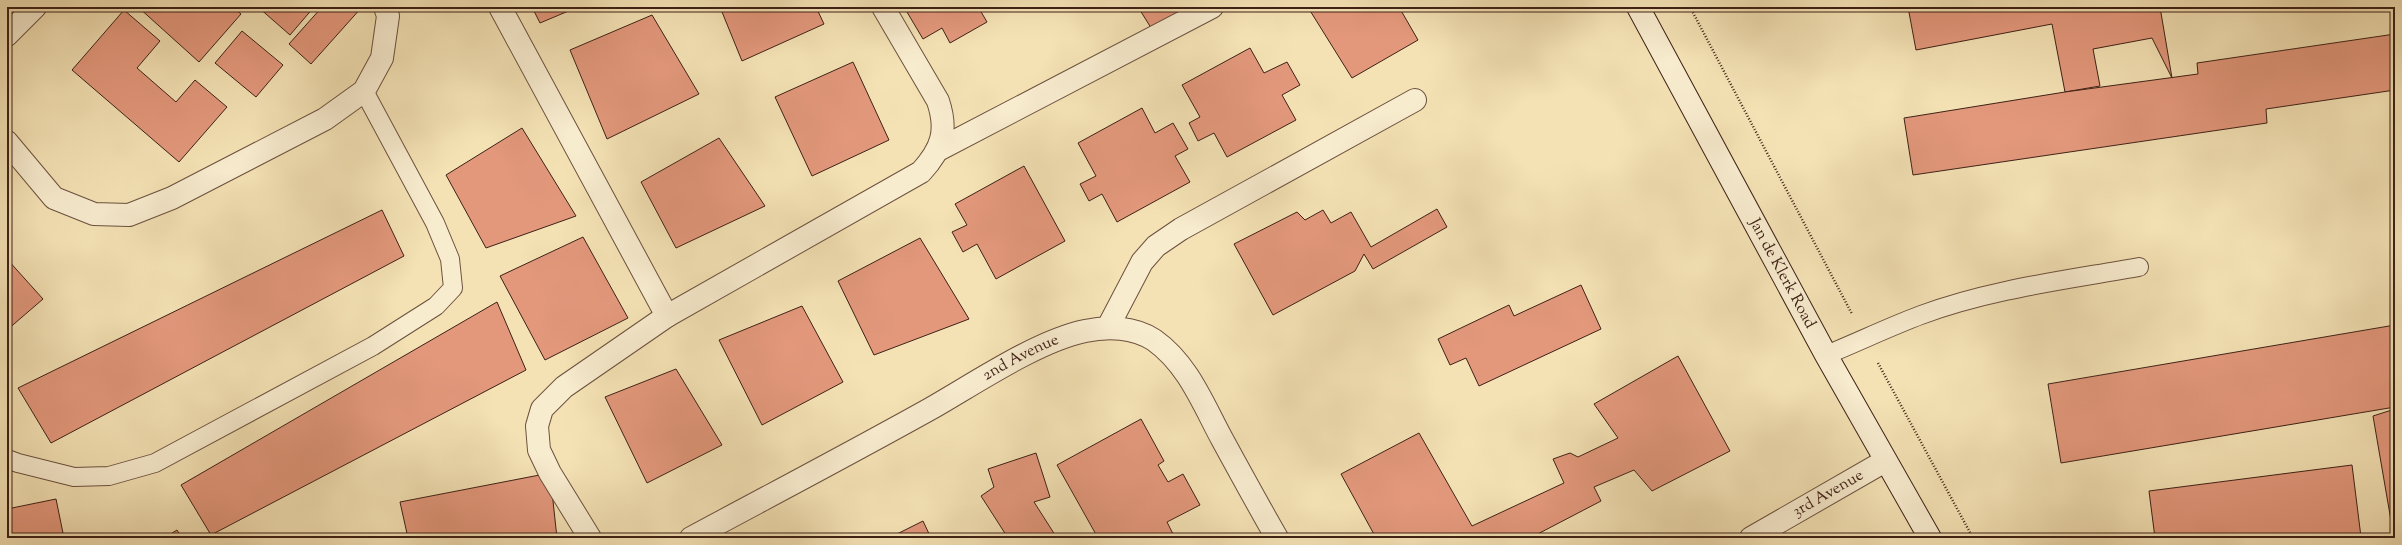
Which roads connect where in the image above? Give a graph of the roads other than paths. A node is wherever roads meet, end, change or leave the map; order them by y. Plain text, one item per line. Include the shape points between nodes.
1 (36, 7) edge
2 (385, 7) edge
3 (500, 7) edge
4 (883, 7) edge
5 (1212, 7) edge
6 (1638, 7) edge
7 (7, 36) edge
8 (364, 91) junction
9 (1415, 100) dead end
10 (7, 142) edge
11 (938, 150) junction
12 (2139, 267) dead end
13 (667, 316) junction
14 (1108, 327) junction
15 (1826, 355) junction
16 (7, 459) edge
17 (1885, 461) junction
18 (590, 538) edge
19 (690, 538) edge
20 (1277, 538) edge
21 (1751, 538) edge
22 (1930, 538) edge

1 - 7 street
2 - 8 street via 388,16 382,58
3 - 13 street
4 - 11 street via 938,101 944,117 943,135
5 - 11 street
6 - 15 street, Jan de Klerk Road
8 - 10 street via 325,119 172,198 129,215 94,214 54,198
8 - 16 lane via 434,223 450,259 453,288 436,306 373,346 155,464 109,476 74,477
9 - 14 street via 1181,229 1156,246 1142,262
11 - 13 street via 921,172
12 - 15 lane via 2008,291 1921,314
13 - 18 street via 564,387 542,409 537,426 539,450 550,473
14 - 19 street, 2nd Avenue via 1063,337 1027,354 873,441
14 - 20 street, 2nd Avenue via 1139,333 1153,339 1175,358 1195,387
15 - 17 street, Jan de Klerk Road
17 - 21 street, 3rd Avenue
17 - 22 street, Jan de Klerk Road

